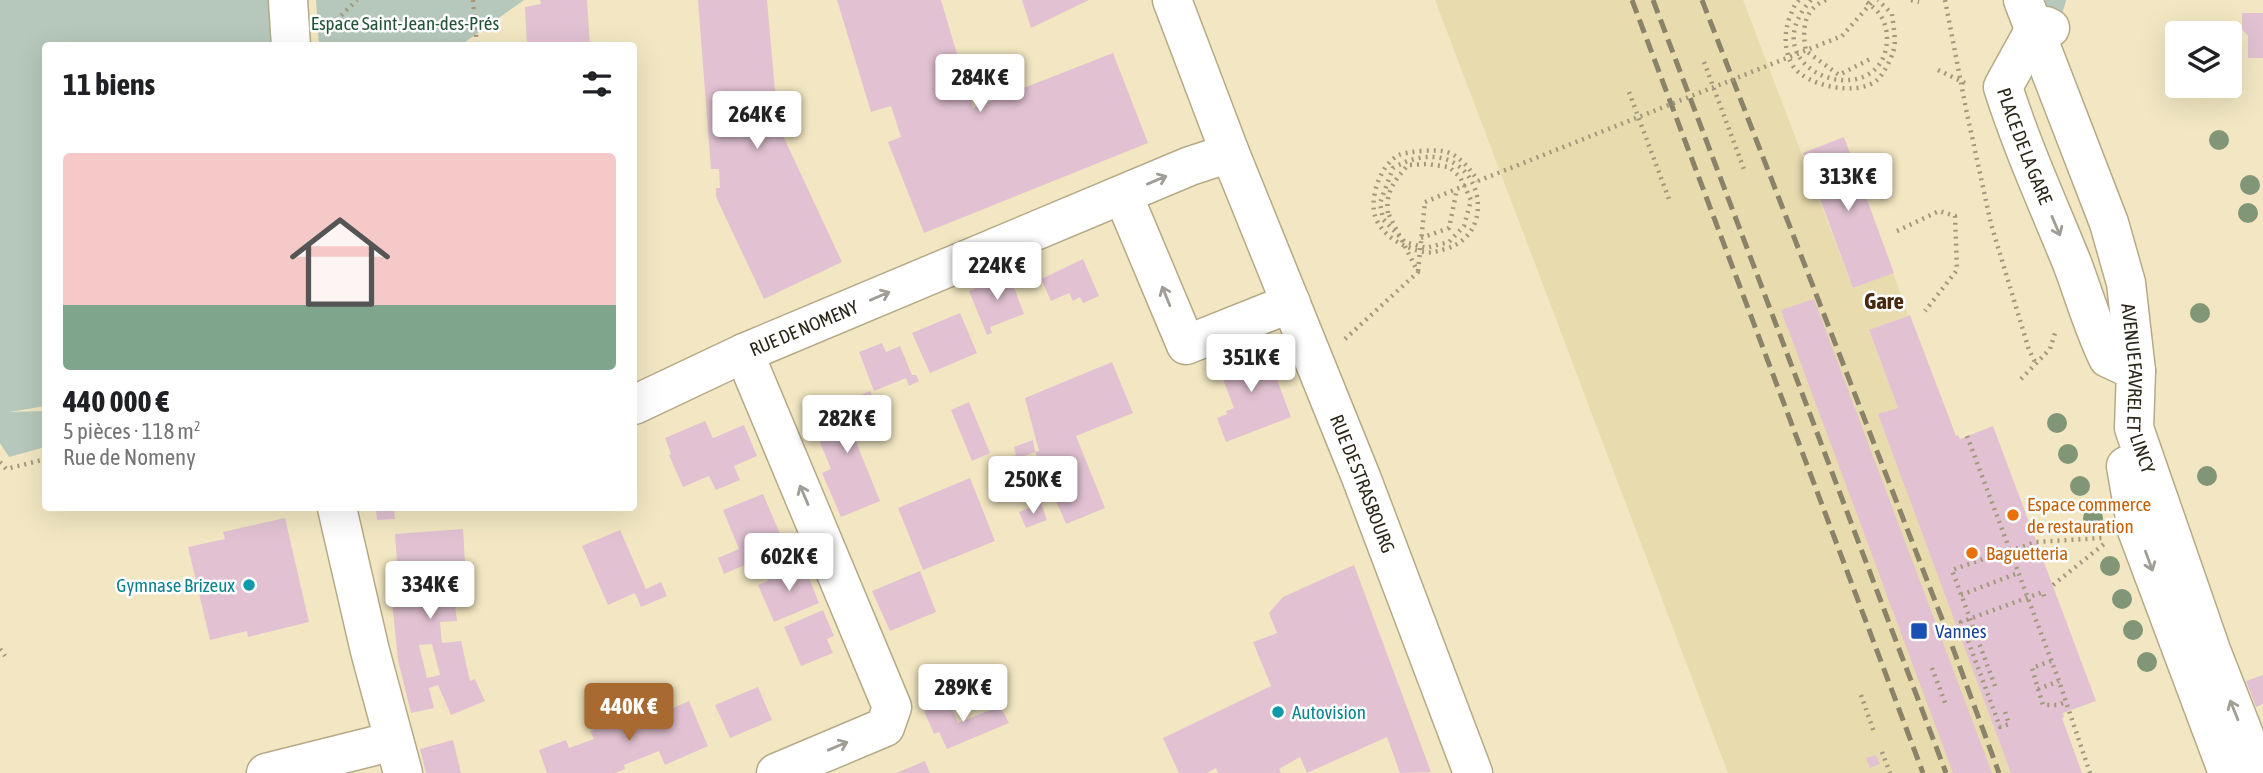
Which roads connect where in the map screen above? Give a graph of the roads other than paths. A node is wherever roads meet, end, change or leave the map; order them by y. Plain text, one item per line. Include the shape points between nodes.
1 (288, 0) edge
2 (1172, 0) edge
3 (2009, 0) edge
4 (2028, 25) edge
5 (308, 39) edge
6 (1230, 153) junction
7 (1123, 195) junction
8 (1291, 303) junction
9 (744, 353) junction
10 (2128, 367) junction
11 (637, 404) edge
12 (338, 511) edge
13 (398, 757) edge
14 (267, 773) edge
15 (776, 773) edge
16 (1473, 773) edge
17 (2228, 773) edge
18 (2259, 773) edge

1 - 5 street
2 - 6 street, RUE DE STRASBOURG
3 - 4 street, AVENUE FAVREL ET LINCY
4 -> 10 street, AVENUE FAVREL ET LINCY via 2094,228
4 - 10 street, AVENUE FAVREL ET LINCY via 2109,223 2126,283
7 -> 6 street, RUE DE NOMENY
6 - 8 street, RUE DE STRASBOURG
8 -> 7 street via 1186,345
9 -> 7 street, RUE DE NOMENY
8 - 16 street, RUE DE STRASBOURG
9 - 11 street
15 -> 9 street, RUE DE NOMENY via 885,727 892,707
10 -> 17 street, AVENUE FAVREL ET LINCY via 2119,423 2137,530
18 -> 10 street, AVENUE FAVREL ET LINCY via 2134,428
12 - 13 street
13 - 14 street

